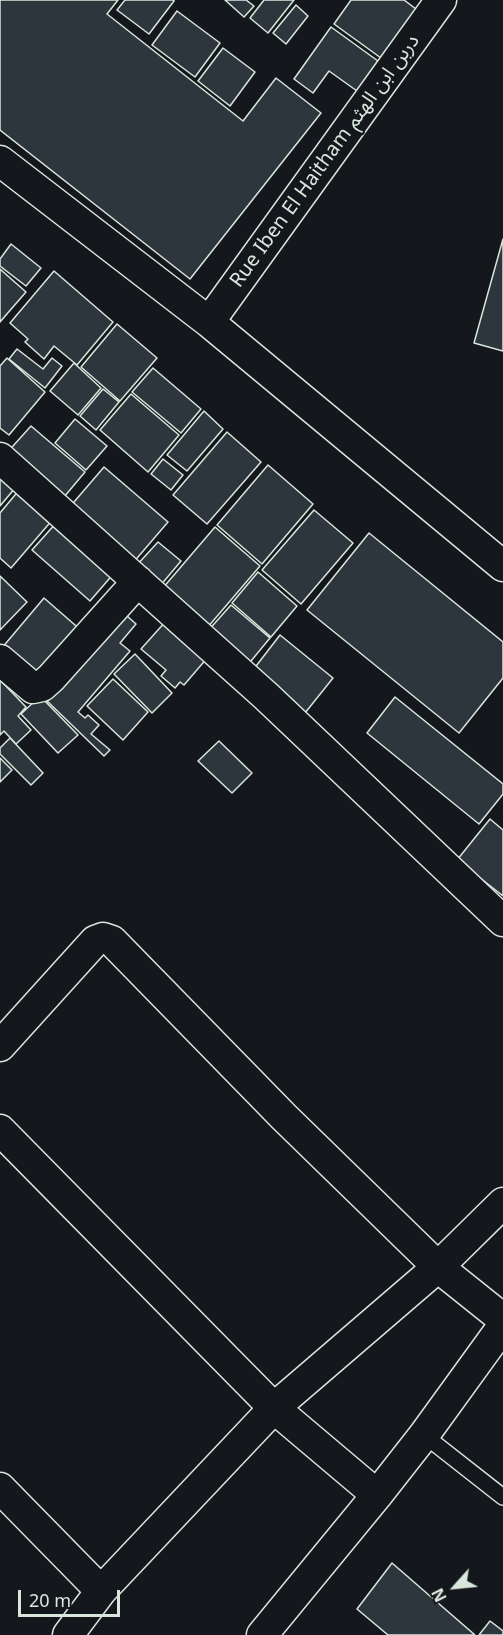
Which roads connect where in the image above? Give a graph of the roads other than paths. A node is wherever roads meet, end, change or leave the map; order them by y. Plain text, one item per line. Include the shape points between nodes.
1 (428, 5) edge
2 (0, 161) edge
3 (209, 322) junction
4 (0, 458) edge
5 (503, 566) edge
6 (138, 581) junction
7 (0, 660) edge
8 (503, 921) edge
9 (0, 1046) edge
10 (0, 1130) edge
11 (503, 1203) edge
12 (438, 1267) junction
13 (503, 1319) edge
14 (503, 1326) edge
15 (274, 1408) junction
16 (424, 1435) junction
17 (0, 1488) edge
18 (377, 1495) junction
19 (503, 1497) edge
20 (101, 1591) junction
21 (68, 1635) edge
22 (262, 1635) edge

1 - 3 street, Rue Iben El Haitham دربن ابن الهثم
2 - 3 street
3 - 5 street
4 - 6 street
6 - 7 street via 42,686 33,688
6 - 8 street via 266,696
9 - 12 street via 95,941 112,941
10 - 15 street
11 - 12 street
12 - 13 street
12 - 15 street
14 - 16 street
15 - 18 street
15 - 20 street
16 - 18 street
16 - 19 lane
17 - 20 street
18 - 22 street
20 - 21 street

